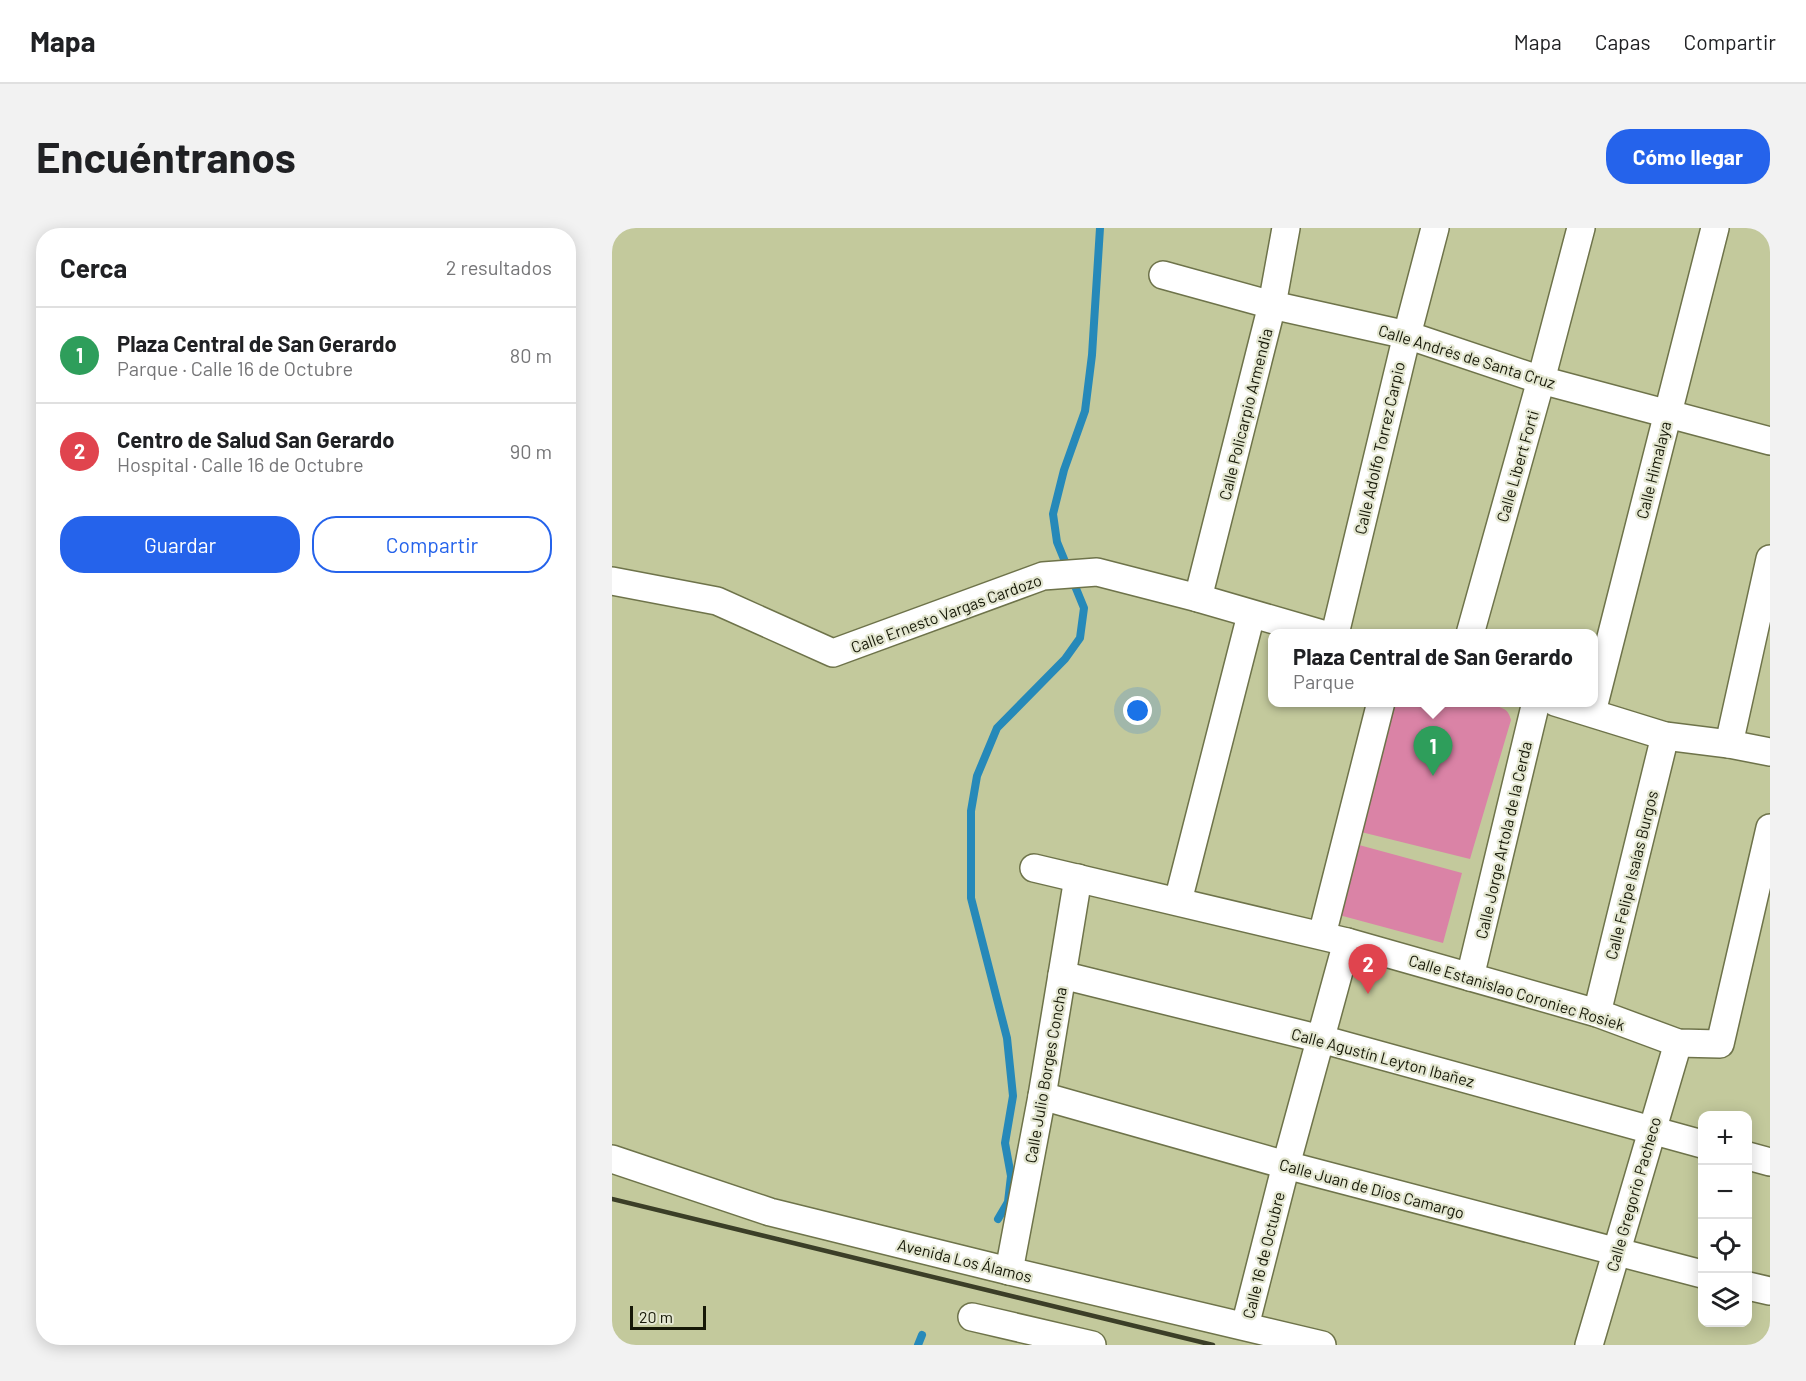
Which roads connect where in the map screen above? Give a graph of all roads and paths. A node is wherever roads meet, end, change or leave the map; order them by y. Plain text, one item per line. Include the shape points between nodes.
1 (1286, 228) edge
2 (1435, 228) edge
3 (1581, 228) edge
4 (1715, 228) edge
5 (1163, 275) dead end
6 (1272, 305) junction
7 (1407, 335) junction
8 (1541, 380) junction
9 (1667, 413) junction
10 (1770, 441) edge
11 (1770, 559) edge
12 (612, 580) edge
13 (1198, 598) junction
14 (1251, 615) junction
15 (1306, 629) edge
16 (1336, 629) edge
17 (1471, 629) edge
18 (1598, 688) edge
19 (1380, 707) edge
20 (1535, 707) edge
21 (1574, 707) edge
22 (1593, 707) edge
23 (1592, 712) junction
24 (1665, 736) junction
25 (1729, 744) junction
26 (1770, 752) edge
27 (1770, 828) edge
28 (1034, 867) dead end
29 (1078, 878) junction
30 (1178, 901) junction
31 (1335, 938) junction
32 (1062, 975) junction
33 (1470, 977) junction
34 (1597, 1013) junction
35 (1320, 1039) junction
36 (1678, 1043) junction
37 (1042, 1096) junction
38 (1652, 1130) junction
39 (1698, 1143) edge
40 (1752, 1157) edge
41 (612, 1159) edge
42 (1770, 1162) edge
43 (1286, 1165) junction
44 (1616, 1253) junction
45 (1009, 1271) junction
46 (1698, 1273) edge
47 (1752, 1287) edge
48 (1770, 1291) edge
49 (972, 1317) dead end
50 (1245, 1326) junction
51 (1085, 1344) edge
52 (1322, 1345) edge
53 (1589, 1345) edge

1 - 6 street, Calle Policarpio Armendia
2 - 7 street, Calle Adolfo Torrez Carpio
3 - 8 street, Calle Libert Forti
4 - 9 street, Calle Himalaya
5 - 6 street, Calle Andrés de Santa Cruz
6 - 7 street, Calle Andrés de Santa Cruz
6 - 13 street, Calle Policarpio Armendia
7 - 8 street, Calle Andrés de Santa Cruz
7 - 16 street, Calle Adolfo Torrez Carpio
8 - 9 street, Calle Andrés de Santa Cruz
8 - 17 street, Calle Libert Forti
9 - 10 street, Calle Andrés de Santa Cruz
9 - 18 street, Calle Himalaya
11 - 25 street
12 - 13 street, Calle Ernesto Vargas Cardozo via 717,601 833,653 1043,576 1097,572
13 - 14 street, Calle Ernesto Vargas Cardozo
14 - 15 street, Calle Ernesto Vargas Cardozo
14 - 30 street
19 - 31 street, Calle 16 de Octubre
20 - 33 street, Calle Jorge Artola de la Cerda
21 - 23 street
22 - 23 street, Calle Himalaya
23 - 24 street
24 - 25 street
24 - 34 street, Calle Felipe Isaías Burgos
25 - 26 street
27 - 36 street, Calle Estanislao Coroniec Rosiek via 1720,1044
28 - 29 street, Calle Estanislao Coroniec Rosiek
29 - 30 street, Calle Estanislao Coroniec Rosiek
29 - 32 street, Calle Julio Borges Concha
30 - 31 street, Calle Estanislao Coroniec Rosiek
31 - 33 street, Calle Estanislao Coroniec Rosiek
31 - 35 street, Calle 16 de Octubre
32 - 35 street, Calle Agustín Leyton Ibañez
32 - 37 street, Calle Julio Borges Concha
33 - 34 street, Calle Estanislao Coroniec Rosiek
34 - 36 street, Calle Estanislao Coroniec Rosiek
35 - 38 street, Calle Agustín Leyton Ibañez
35 - 43 street, Calle 16 de Octubre
36 - 38 street, Calle Gregorio Pacheco
37 - 43 street, Calle Juan de Dios Camargo
37 - 45 street, Calle Julio Borges Concha
38 - 39 street, Calle Agustín Leyton Ibañez
38 - 44 street, Calle Gregorio Pacheco
40 - 42 street
41 - 45 street, Avenida Los Álamos via 770,1212
43 - 44 street, Calle Juan de Dios Camargo
43 - 50 street, Calle 16 de Octubre
44 - 46 street, Calle Juan de Dios Camargo
44 - 53 street, Calle Gregorio Pacheco
45 - 50 street, Avenida Los Álamos
47 - 48 street
49 - 51 street
50 - 52 street, Avenida Los Álamos

